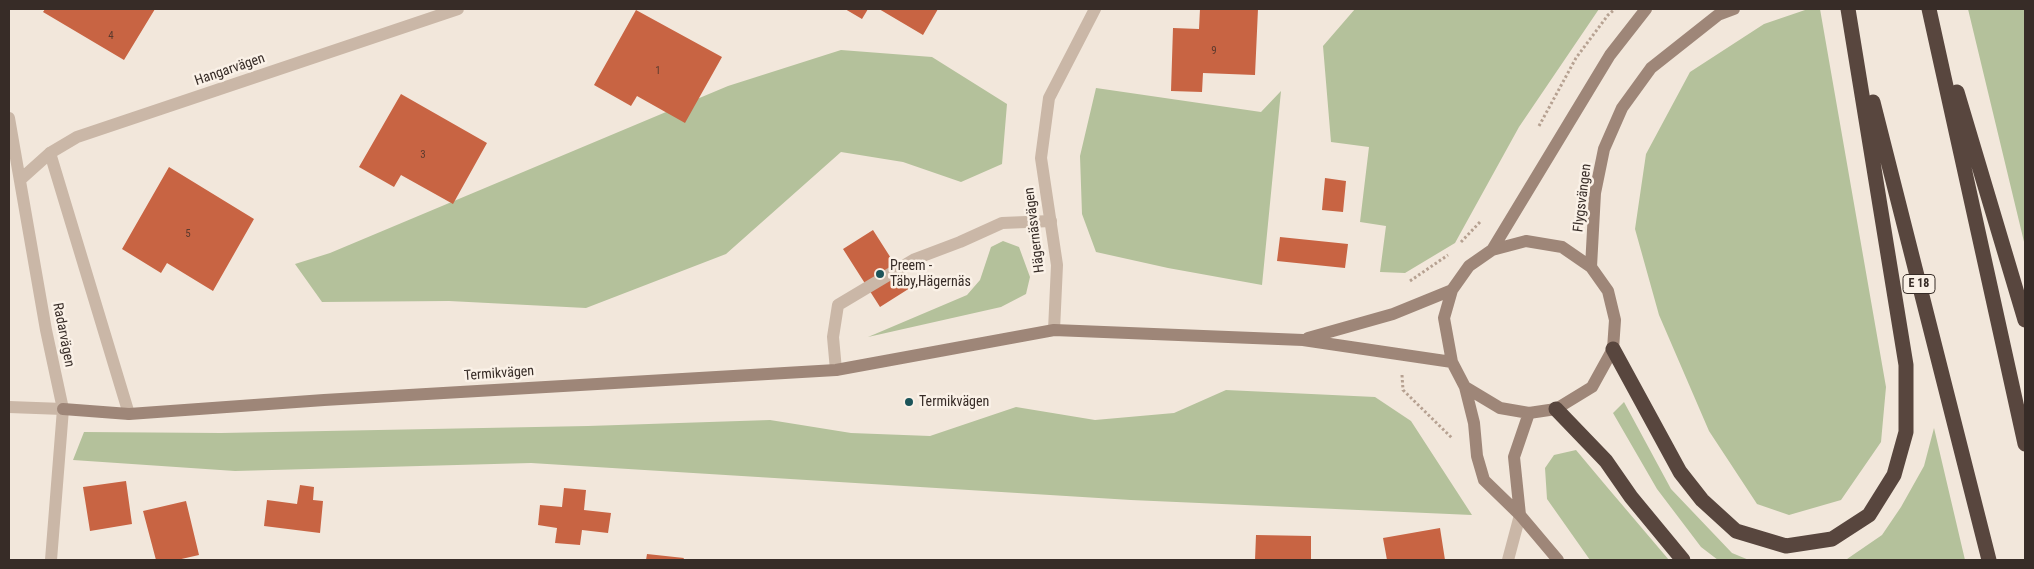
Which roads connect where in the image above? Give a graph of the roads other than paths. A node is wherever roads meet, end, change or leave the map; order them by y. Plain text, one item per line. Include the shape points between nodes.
1 (458, 9) edge
2 (1095, 9) edge
3 (1646, 9) edge
4 (1734, 9) edge
5 (1849, 9) edge
6 (1930, 9) edge
7 (9, 118) edge
8 (50, 153) junction
9 (21, 179) junction
10 (1050, 221) junction
11 (1492, 250) junction
12 (1591, 266) junction
13 (1452, 290) junction
14 (2025, 320) edge
15 (1054, 330) junction
16 (1303, 340) junction
17 (1613, 349) junction
18 (1452, 362) junction
19 (836, 370) junction
20 (1465, 387) junction
21 (9, 406) edge
22 (1556, 409) junction
23 (63, 410) junction
24 (128, 414) junction
25 (1529, 414) junction
26 (2025, 444) edge
27 (1520, 515) junction
28 (52, 560) edge
29 (1508, 560) edge
30 (1558, 560) edge
31 (1683, 560) edge
32 (1989, 560) edge

1 - 8 street, Hangarvägen via 77,137
2 - 10 street, Hägernäsvägen via 1049,98 1041,158
3 - 11 street via 1610,55
4 - 12 street, Flygsvängen via 1718,15 1651,68 1622,108 1604,149 1596,193
5 - 17 highway via 1906,365 1906,432 1894,475 1869,515 1832,539 1786,546 1736,530 1702,500 1680,472
5 - 32 highway, E 18
6 - 14 highway
6 - 26 highway
7 - 9 street, Radarvägen
8 - 9 street, Hangarvägen
8 - 24 street
9 - 23 street, Radarvägen
10 - 15 street, Hägernäsvägen via 1057,265
10 - 19 street via 1002,223 915,259 838,305 833,337
11 - 12 street via 1526,241 1562,247
11 - 13 street via 1469,266
12 - 17 street via 1608,291 1615,320
13 - 16 street via 1394,314
13 - 18 street via 1444,318
15 - 16 street
15 - 19 street, Termikvägen
16 - 18 street
17 - 22 street via 1592,386
18 - 20 street
19 - 24 street, Termikvägen
20 - 25 street via 1500,408
20 - 27 street via 1484,480
21 - 23 street
22 - 25 street
22 - 31 highway via 1606,461
23 - 24 street, Termikvägen
23 - 28 street, Radarvägen
25 - 27 street via 1514,457
27 - 29 street
27 - 30 street

